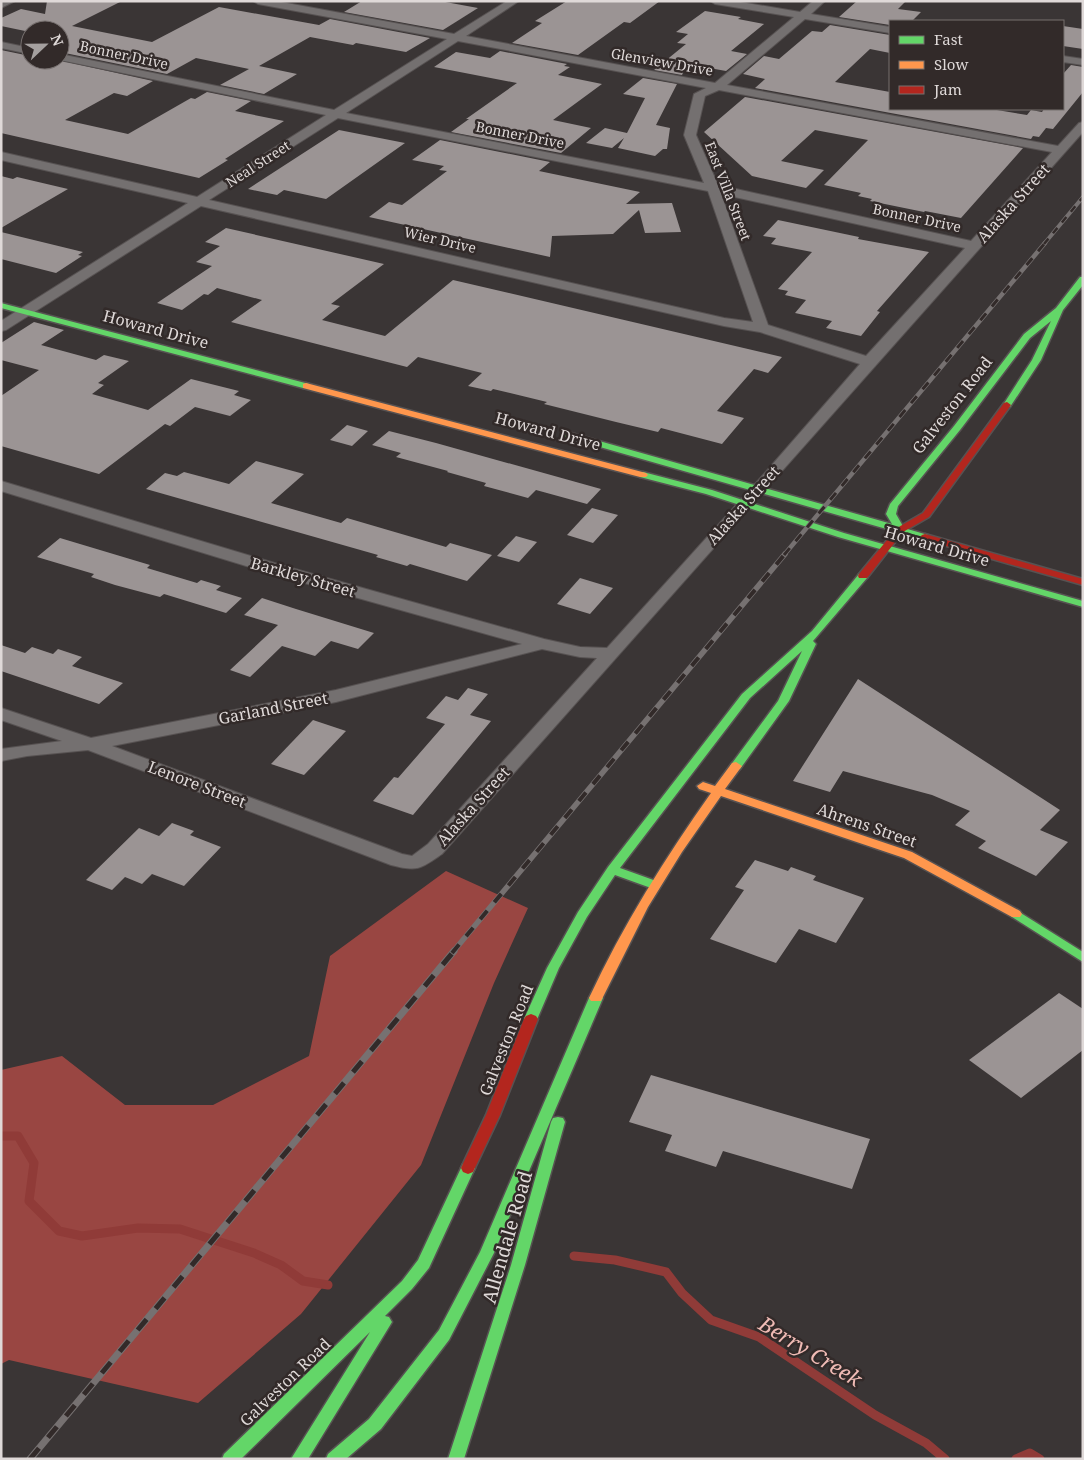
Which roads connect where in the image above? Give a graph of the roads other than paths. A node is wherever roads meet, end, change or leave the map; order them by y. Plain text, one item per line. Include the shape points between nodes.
1 (10, 1) edge
2 (258, 1) edge
3 (514, 1) edge
4 (715, 1) edge
5 (820, 1) edge
6 (1, 5) edge
7 (802, 16) junction
8 (889, 30) edge
9 (456, 39) junction
10 (1, 45) edge
11 (20, 48) edge
12 (70, 59) edge
13 (1064, 59) edge
14 (1083, 62) edge
15 (717, 87) junction
16 (336, 114) junction
17 (1083, 125) edge
18 (1060, 150) junction
19 (1, 156) edge
20 (713, 188) junction
21 (199, 202) junction
22 (974, 246) junction
23 (1083, 279) edge
24 (28, 295) dead end
25 (45, 300) junction
26 (58, 303) dead end
27 (1, 305) edge
28 (1059, 310) junction
29 (26, 312) junction
30 (1, 327) edge
31 (762, 328) junction
32 (869, 362) junction
33 (292, 369) dead end
34 (280, 378) junction
35 (1005, 385) junction
36 (558, 432) dead end
37 (1, 486) edge
38 (759, 488) junction
39 (745, 504) junction
40 (900, 530) junction
41 (885, 548) junction
42 (1083, 582) edge
43 (1083, 604) edge
44 (816, 633) junction
45 (541, 644) junction
46 (609, 653) junction
47 (1, 714) edge
48 (90, 744) junction
49 (1, 755) edge
50 (682, 777) junction
51 (717, 792) junction
52 (392, 857) joint
53 (612, 870) junction
54 (655, 885) junction
55 (1083, 958) edge
56 (586, 1023) junction
57 (424, 1264) junction
58 (230, 1459) edge
59 (299, 1459) edge
60 (334, 1459) edge
61 (456, 1459) edge

1 - 6 street
2 - 9 street, Glenview Drive
3 - 9 street, Neal Street
4 - 7 street
5 - 7 street, East Villa Street
7 - 8 street
7 - 15 street, East Villa Street
9 - 15 street, Glenview Drive
9 - 16 street, Neal Street
10 - 11 street
12 - 16 street, Bonner Drive
13 - 14 street
15 - 18 street, Glenview Drive
15 - 20 street, East Villa Street via 700,94 690,134
16 - 20 street, Bonner Drive
16 - 21 street, Neal Street
17 - 18 street, Alaska Street
18 - 22 street, Alaska Street
19 - 21 street, Wier Drive
20 - 22 street, Bonner Drive
20 - 31 street, East Villa Street
21 - 25 street, Neal Street
21 - 31 street, Wier Drive
22 - 32 street, Alaska Street
23 - 28 main road, Galveston Road
24 - 25 main road
25 - 26 main road
25 - 29 street, Neal Street
27 - 29 main road, Howard Drive
28 - 35 main road, Galveston Road via 1048,341
28 - 35 main road, Galveston Road via 1027,336
29 - 30 street, Neal Street
29 - 34 main road, Howard Drive
31 - 32 street, Wier Drive
32 - 38 street, Alaska Street
33 - 34 main road
34 - 39 main road, Howard Drive via 601,462
35 - 40 main road, Galveston Road via 926,515
35 - 40 main road, Galveston Road via 956,428 893,506 891,514
36 - 38 main road, Howard Drive
37 - 45 street, Barkley Street via 275,569
38 - 39 street, Alaska Street
38 - 40 main road, Howard Drive
39 - 41 main road, Howard Drive
39 - 46 street, Alaska Street
40 - 41 main road, Galveston Road
40 - 42 main road, Howard Drive
41 - 43 main road, Howard Drive
41 - 44 main road, Galveston Road
44 - 50 main road, Galveston Road via 746,696
44 - 51 main road, Galveston Road via 783,702
45 - 46 street, Barkley Street via 580,652
45 - 48 street, Garland Street via 336,696
46 - 52 street, Alaska Street via 434,849 415,863
47 - 48 street, Lenore Street
48 - 49 street, Garland Street
48 - 52 street, Lenore Street
50 - 51 main road, Ahrens Street
50 - 53 main road, Galveston Road
51 - 54 main road, Galveston Road
51 - 55 main road, Ahrens Street via 908,855 1029,920
53 - 54 main road
53 - 57 main road, Galveston Road via 553,968 493,1115
54 - 56 main road, Galveston Road via 608,970
56 - 60 main road, Galveston Road via 487,1253 444,1335 375,1424
56 - 61 main road, Allendale Road via 518,1265
57 - 58 main road, Galveston Road via 407,1285
57 - 59 main road

